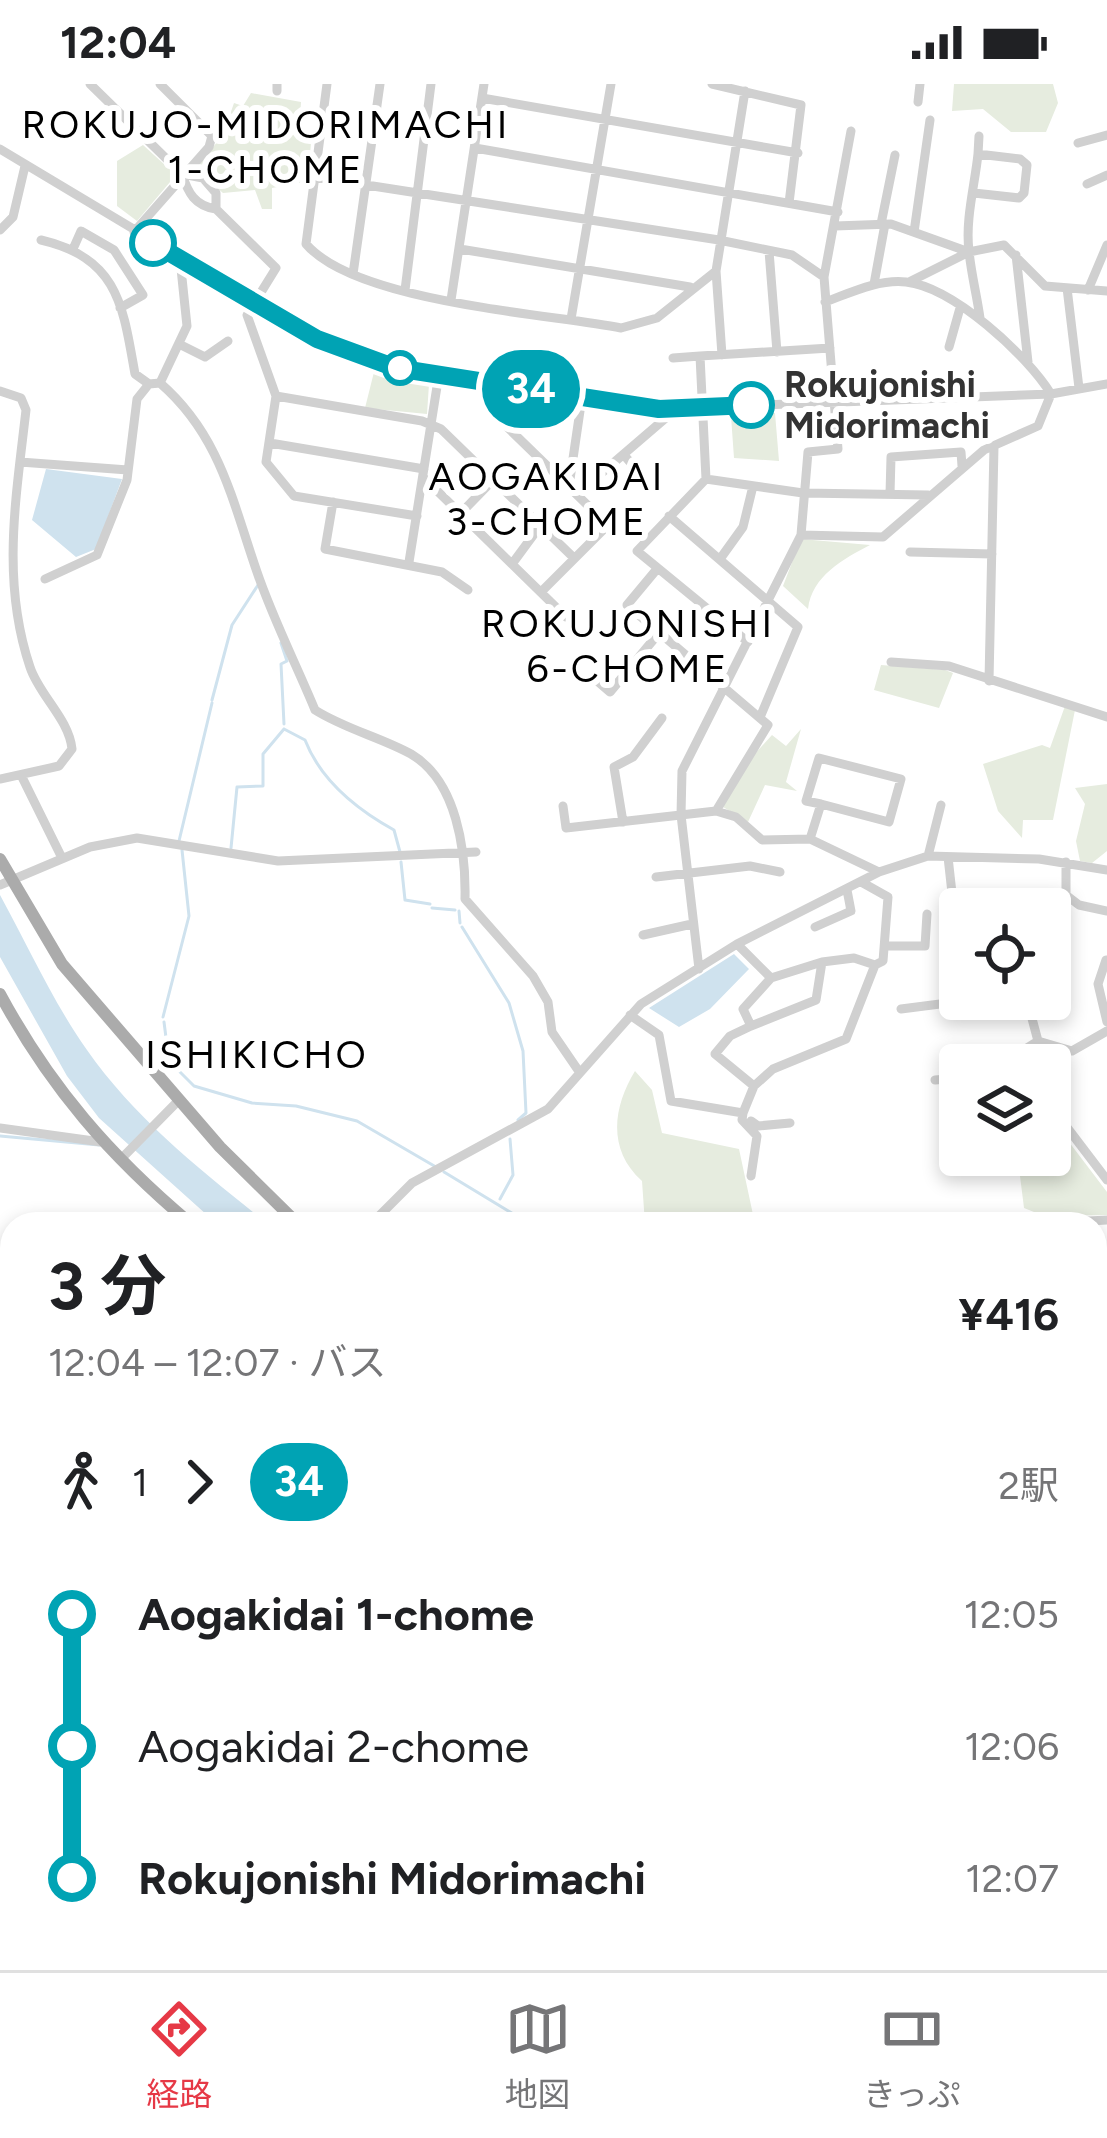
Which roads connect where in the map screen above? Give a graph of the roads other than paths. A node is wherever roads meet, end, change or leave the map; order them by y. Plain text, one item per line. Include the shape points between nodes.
1 (91, 84) edge
2 (160, 84) edge
3 (327, 84) edge
4 (380, 84) edge
5 (431, 84) edge
6 (484, 84) edge
7 (611, 84) edge
8 (712, 84) edge
9 (920, 84) edge
10 (745, 91) junction
11 (482, 98) junction
12 (918, 102) dead end
13 (605, 121) junction
14 (930, 121) dead end
15 (851, 131) dead end
16 (1107, 135) edge
17 (980, 136) dead end
18 (736, 142) junction
19 (1078, 143) dead end
20 (475, 148) junction
21 (0, 149) edge
22 (798, 153) junction
23 (979, 154) junction
24 (895, 155) dead end
25 (25, 166) junction
26 (596, 170) junction
27 (182, 174) junction
28 (1107, 175) edge
29 (315, 177) junction
30 (364, 184) junction
31 (1087, 184) dead end
32 (417, 190) junction
33 (727, 193) junction
34 (974, 193) junction
35 (468, 197) junction
36 (789, 203) junction
37 (216, 209) junction
38 (838, 212) junction
39 (587, 219) junction
40 (7, 224) edge
41 (883, 224) junction
42 (835, 226) junction
43 (134, 232) junction
44 (914, 232) junction
45 (41, 240) dead end
46 (719, 241) junction
47 (1107, 244) edge
48 (73, 249) junction
49 (460, 249) junction
50 (769, 250) junction
51 (969, 252) junction
52 (1016, 255) junction
53 (180, 259) junction
54 (1107, 267) edge
55 (1094, 268) junction
56 (582, 270) junction
57 (716, 271) junction
58 (353, 274) junction
59 (824, 277) junction
60 (909, 282) junction
61 (874, 284) junction
62 (690, 287) junction
63 (1067, 288) junction
64 (405, 290) junction
65 (1088, 290) junction
66 (1107, 291) edge
67 (451, 300) junction
68 (825, 302) junction
69 (253, 303) junction
70 (120, 308) junction
71 (959, 308) junction
72 (980, 318) junction
73 (571, 319) junction
74 (228, 341) dead end
75 (178, 344) junction
76 (949, 347) dead end
77 (830, 348) junction
78 (777, 352) junction
79 (722, 355) junction
80 (700, 356) junction
81 (673, 358) dead end
82 (1028, 362) junction
83 (439, 374) junction
84 (155, 383) junction
85 (1107, 384) edge
86 (508, 386) junction
87 (1079, 388) junction
88 (0, 391) edge
89 (1051, 394) junction
90 (276, 396) junction
91 (582, 398) junction
92 (833, 399) junction
93 (677, 408) junction
94 (704, 408) junction
95 (430, 424) junction
96 (270, 443) junction
97 (994, 446) junction
98 (624, 455) junction
99 (20, 462) junction
100 (962, 466) junction
101 (128, 470) junction
102 (423, 473) junction
103 (640, 475) dead end
104 (597, 477) dead end
105 (706, 479) junction
106 (493, 480) junction
107 (569, 486) junction
108 (753, 486) junction
109 (803, 493) junction
110 (890, 494) junction
111 (928, 495) junction
112 (333, 502) junction
113 (461, 513) junction
114 (417, 516) junction
115 (669, 516) junction
116 (540, 526) junction
117 (801, 535) junction
118 (910, 552) dead end
119 (992, 554) junction
120 (574, 558) junction
121 (720, 559) junction
122 (409, 562) junction
123 (512, 564) junction
124 (657, 569) junction
125 (12, 577) junction
126 (45, 579) dead end
127 (0, 584) edge
128 (468, 590) dead end
129 (542, 591) junction
130 (768, 600) junction
131 (566, 617) dead end
132 (659, 633) junction
133 (748, 642) junction
134 (890, 662) dead end
135 (595, 679) dead end
136 (988, 681) junction
137 (727, 688) junction
138 (761, 715) junction
139 (1107, 716) edge
140 (662, 718) dead end
141 (21, 775) junction
142 (0, 779) edge
143 (821, 805) junction
144 (941, 805) dead end
145 (563, 806) dead end
146 (716, 811) junction
147 (681, 815) junction
148 (623, 822) junction
149 (810, 839) junction
150 (471, 854) junction
151 (928, 856) junction
152 (948, 857) junction
153 (62, 858) junction
154 (0, 859) edge
155 (1107, 859) edge
156 (1066, 862) junction
157 (1102, 869) edge
158 (689, 871) junction
159 (780, 872) dead end
160 (879, 872) junction
161 (656, 877) dead end
162 (5, 882) edge
163 (863, 883) junction
164 (951, 888) edge
165 (847, 890) junction
166 (1107, 911) edge
167 (927, 914) dead end
168 (692, 924) junction
169 (815, 927) dead end
170 (643, 934) dead end
171 (737, 944) junction
172 (886, 946) junction
173 (1106, 960) edge
174 (822, 962) junction
175 (875, 965) junction
176 (698, 969) junction
177 (771, 977) junction
178 (0, 994) edge
179 (939, 1003) edge
180 (901, 1009) dead end
181 (629, 1015) junction
182 (1032, 1020) edge
183 (1107, 1022) edge
184 (751, 1026) junction
185 (1107, 1031) edge
186 (1038, 1041) junction
187 (1033, 1044) edge
188 (578, 1070) junction
189 (935, 1080) dead end
190 (939, 1080) edge
191 (754, 1086) junction
192 (179, 1100) junction
193 (743, 1113) junction
194 (790, 1123) dead end
195 (0, 1128) edge
196 (1071, 1133) edge
197 (101, 1142) junction
198 (1107, 1151) edge
199 (121, 1159) junction
200 (1095, 1164) junction
201 (751, 1176) dead end
202 (1107, 1180) edge
203 (177, 1212) edge
204 (286, 1212) edge
205 (382, 1212) edge

1 - 27 street
2 - 27 street via 212,136
3 - 29 street
4 - 30 street
5 - 32 street
6 - 11 street
7 - 13 street
8 - 10 street
9 - 12 street
10 - 18 street
10 - 22 street via 801,105
11 - 13 street
11 - 20 street
13 - 18 street
13 - 26 street
14 - 44 street
15 - 38 street
16 - 19 street
17 - 23 street
18 - 22 street
18 - 33 street
20 - 26 street
20 - 35 street
21 - 25 street
22 - 36 street
23 - 34 street
23 - 34 street via 1021,159 1024,193
24 - 41 street
25 - 40 street
25 - 43 street
26 - 33 street
26 - 39 street
27 - 37 street via 202,207
27 - 37 street via 203,178 216,193
27 - 43 street
28 - 31 street
29 - 30 street
29 - 58 street via 306,244 322,263
30 - 32 street
30 - 58 street
32 - 35 street
32 - 64 street
33 - 36 street
33 - 46 street
34 - 51 street
35 - 39 street
35 - 49 street
36 - 38 street
37 - 69 street via 276,268
38 - 42 street
39 - 46 street
39 - 56 street
41 - 42 street
41 - 44 street
41 - 61 street
42 - 59 street
43 - 53 street
44 - 51 street
45 - 48 street
46 - 50 street
46 - 57 street
47 - 55 street
48 - 70 street via 107,278
48 - 70 street via 81,231 114,250 142,296
49 - 56 street
49 - 67 street
50 - 59 street
50 - 78 street
51 - 52 street via 998,244
51 - 60 street
51 - 72 street
52 - 63 street via 1046,286
52 - 82 street
53 - 69 street
53 - 75 street via 187,326
54 - 55 street
55 - 65 street
56 - 62 street
56 - 73 street
57 - 62 street
57 - 79 street
58 - 64 street
59 - 68 street
60 - 61 street
60 - 71 street
61 - 68 street
62 - 73 street via 657,318 632,327
63 - 65 street
63 - 87 street
64 - 67 street
65 - 66 street
67 - 73 street
68 - 77 street
69 - 83 street via 358,356
69 - 90 street via 247,315
70 - 84 street via 133,337 135,374
71 - 72 street
71 - 76 street
72 - 82 street
74 - 75 street via 205,357
75 - 84 street
77 - 78 street
77 - 92 street
78 - 79 street
79 - 80 street
80 - 81 street
80 - 94 street
82 - 89 street
83 - 86 street
83 - 95 street
84 - 101 street via 137,399
84 - 150 street via 183,403 238,501 258,574 315,710 425,764
85 - 87 street
86 - 91 street
86 - 107 street via 504,424
87 - 89 street
88 - 99 street via 21,398 26,410
89 - 92 street
89 - 97 street via 1038,426
90 - 95 street
90 - 96 street
91 - 93 street
91 - 107 street
92 - 94 street
92 - 109 street via 838,449 808,452
93 - 94 street
93 - 98 street
94 - 105 street
95 - 102 street
95 - 106 street
96 - 102 street
96 - 112 street via 266,462 294,496
97 - 100 street
97 - 119 street
98 - 103 street
98 - 104 street
99 - 101 street
99 - 125 street
100 - 110 street via 961,452 890,457
100 - 111 street
101 - 126 street via 97,555
102 - 113 street
102 - 114 street
105 - 108 street
105 - 115 street
106 - 113 street
106 - 116 street
107 - 120 street via 608,525
108 - 109 street
108 - 121 street via 743,527
109 - 110 street
109 - 117 street
110 - 111 street
111 - 117 street via 884,537
112 - 114 street
112 - 122 street via 325,549
113 - 123 street
114 - 122 street
115 - 121 street
115 - 124 street via 637,550
116 - 120 street
116 - 123 street
117 - 130 street
118 - 119 street
119 - 136 street
120 - 129 street
121 - 130 street
122 - 128 street
123 - 129 street
124 - 132 street via 627,605
124 - 133 street
125 - 127 street
125 - 141 street via 31,669 71,740 66,761
129 - 131 street
130 - 133 street
130 - 138 street via 798,627
132 - 135 street via 610,692
132 - 137 street
133 - 137 street
134 - 136 street via 949,666
136 - 139 street
137 - 138 street
137 - 147 street via 682,771
138 - 146 street via 768,725
140 - 148 street via 633,757 614,767
141 - 142 street
141 - 153 street
143 - 143 street via 806,801 819,758 901,779 889,822
143 - 149 street
144 - 151 street
145 - 148 street via 566,828
146 - 147 street
146 - 149 street via 762,840
147 - 148 street
147 - 158 street
149 - 160 street
150 - 153 street via 278,861 137,838
150 - 188 street via 465,899 533,976 552,1032
151 - 152 street
151 - 160 street
152 - 156 street
152 - 164 street
153 - 162 street
154 - 162 main road
155 - 157 street
156 - 157 street
156 - 166 street via 1066,895
158 - 159 street
158 - 161 street
158 - 168 street
160 - 163 street
162 - 192 main road via 62,964
163 - 165 street
163 - 172 street via 888,897
165 - 169 street via 851,910
165 - 171 street
167 - 172 street via 925,946
168 - 170 street
168 - 176 street
171 - 176 street
171 - 177 street
172 - 175 street
173 - 183 street via 1098,984
174 - 175 street
174 - 177 street
174 - 184 street via 816,1000
175 - 191 street via 846,1039 773,1069
176 - 181 street
177 - 184 street via 743,1009
178 - 197 main road via 56,1089
179 - 180 street
181 - 188 street
181 - 193 street via 659,1036 670,1101
182 - 186 street
184 - 191 street via 715,1054
185 - 186 street via 1072,1051
186 - 187 street
188 - 205 street via 548,1109 412,1183
189 - 190 street
191 - 193 street
192 - 199 street
192 - 204 main road
193 - 194 street via 758,1126
193 - 201 street via 757,1136
195 - 197 street
196 - 200 street
197 - 199 main road
198 - 200 street
199 - 203 main road
200 - 202 street

